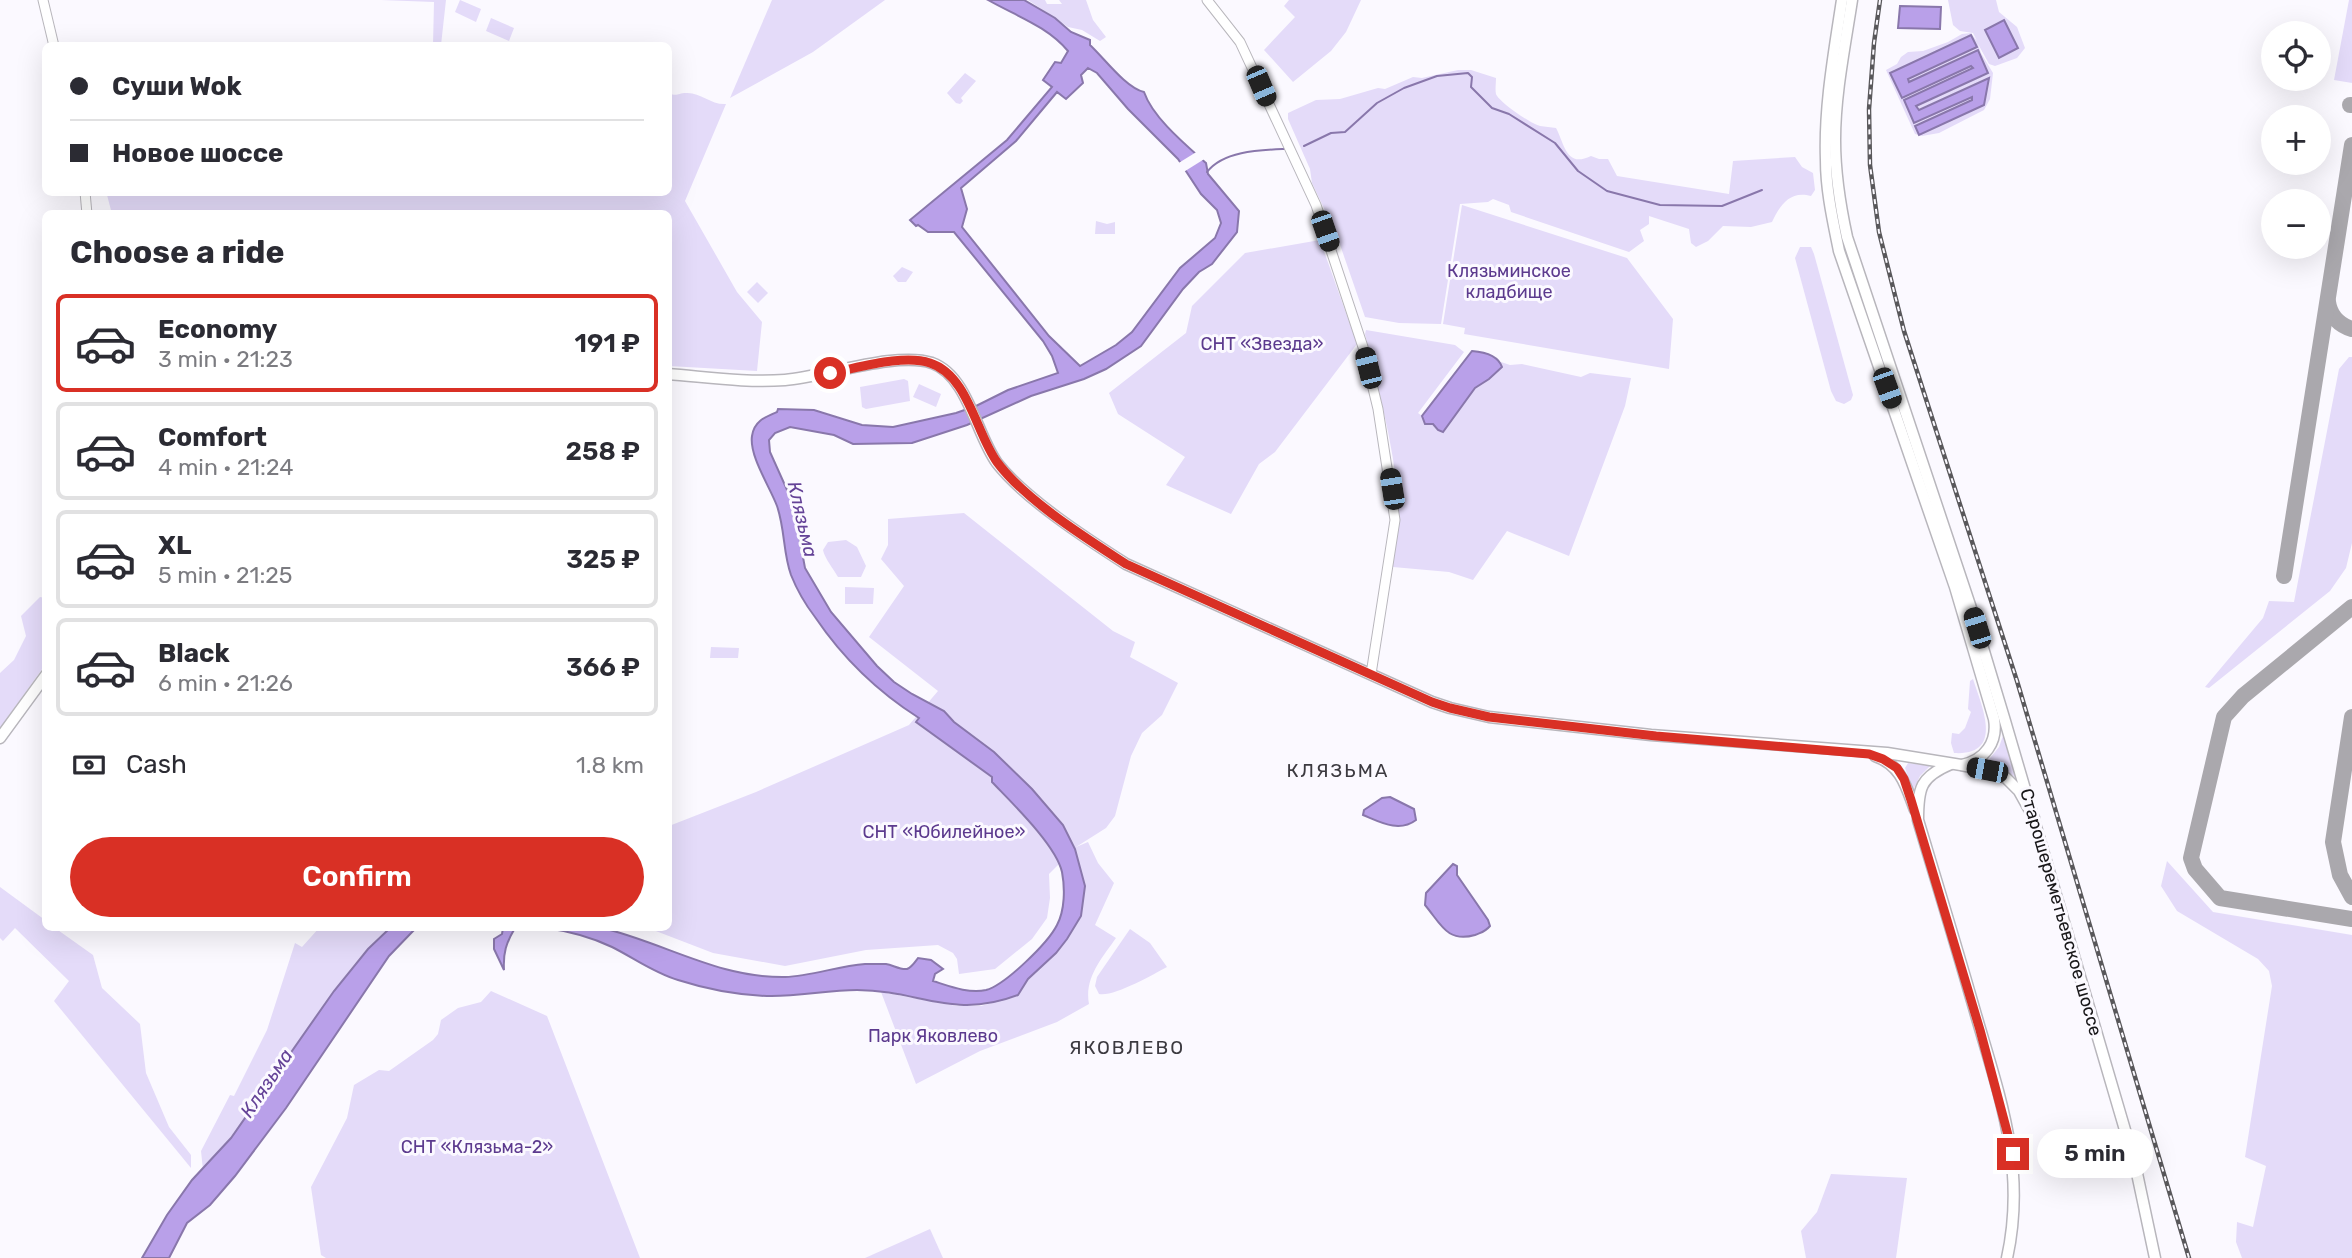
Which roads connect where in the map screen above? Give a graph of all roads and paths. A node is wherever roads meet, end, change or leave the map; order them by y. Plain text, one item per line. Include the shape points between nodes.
1 (43, 0) edge
2 (1207, 0) edge
3 (1842, 0) edge
4 (1852, 0) edge
5 (53, 42) edge
6 (672, 374) edge
7 (1371, 674) junction
8 (42, 680) edge
9 (0, 738) edge
10 (1869, 754) junction
11 (1956, 764) junction
12 (2034, 818) junction
13 (1918, 820) junction
14 (2150, 1231) junction
15 (2009, 1258) edge
16 (2149, 1258) edge
17 (2155, 1258) edge

1 - 5 street
2 - 7 street via 1240,41 1316,205 1369,372 1395,520
3 - 11 main road via 1826,143 1839,251 1922,490 1994,719 1995,735 1984,754
4 - 12 main road, Старошереметьевское шоссе via 1835,142 1847,237 1970,605
6 - 7 main road via 783,380 880,364 930,363 955,380 992,454 1011,479 1090,541 1126,564
7 - 10 main road via 1432,702 1489,717
8 - 9 main road
10 - 11 main road
10 - 13 main road via 1897,768
11 - 12 main road via 2006,778
11 - 13 main road via 1933,773 1922,785
12 - 14 main road, Старошереметьевское шоссе via 2135,1164
13 - 15 main road via 2011,1144 2015,1194
14 - 16 main road
14 - 17 main road, Старошереметьевское шоссе

